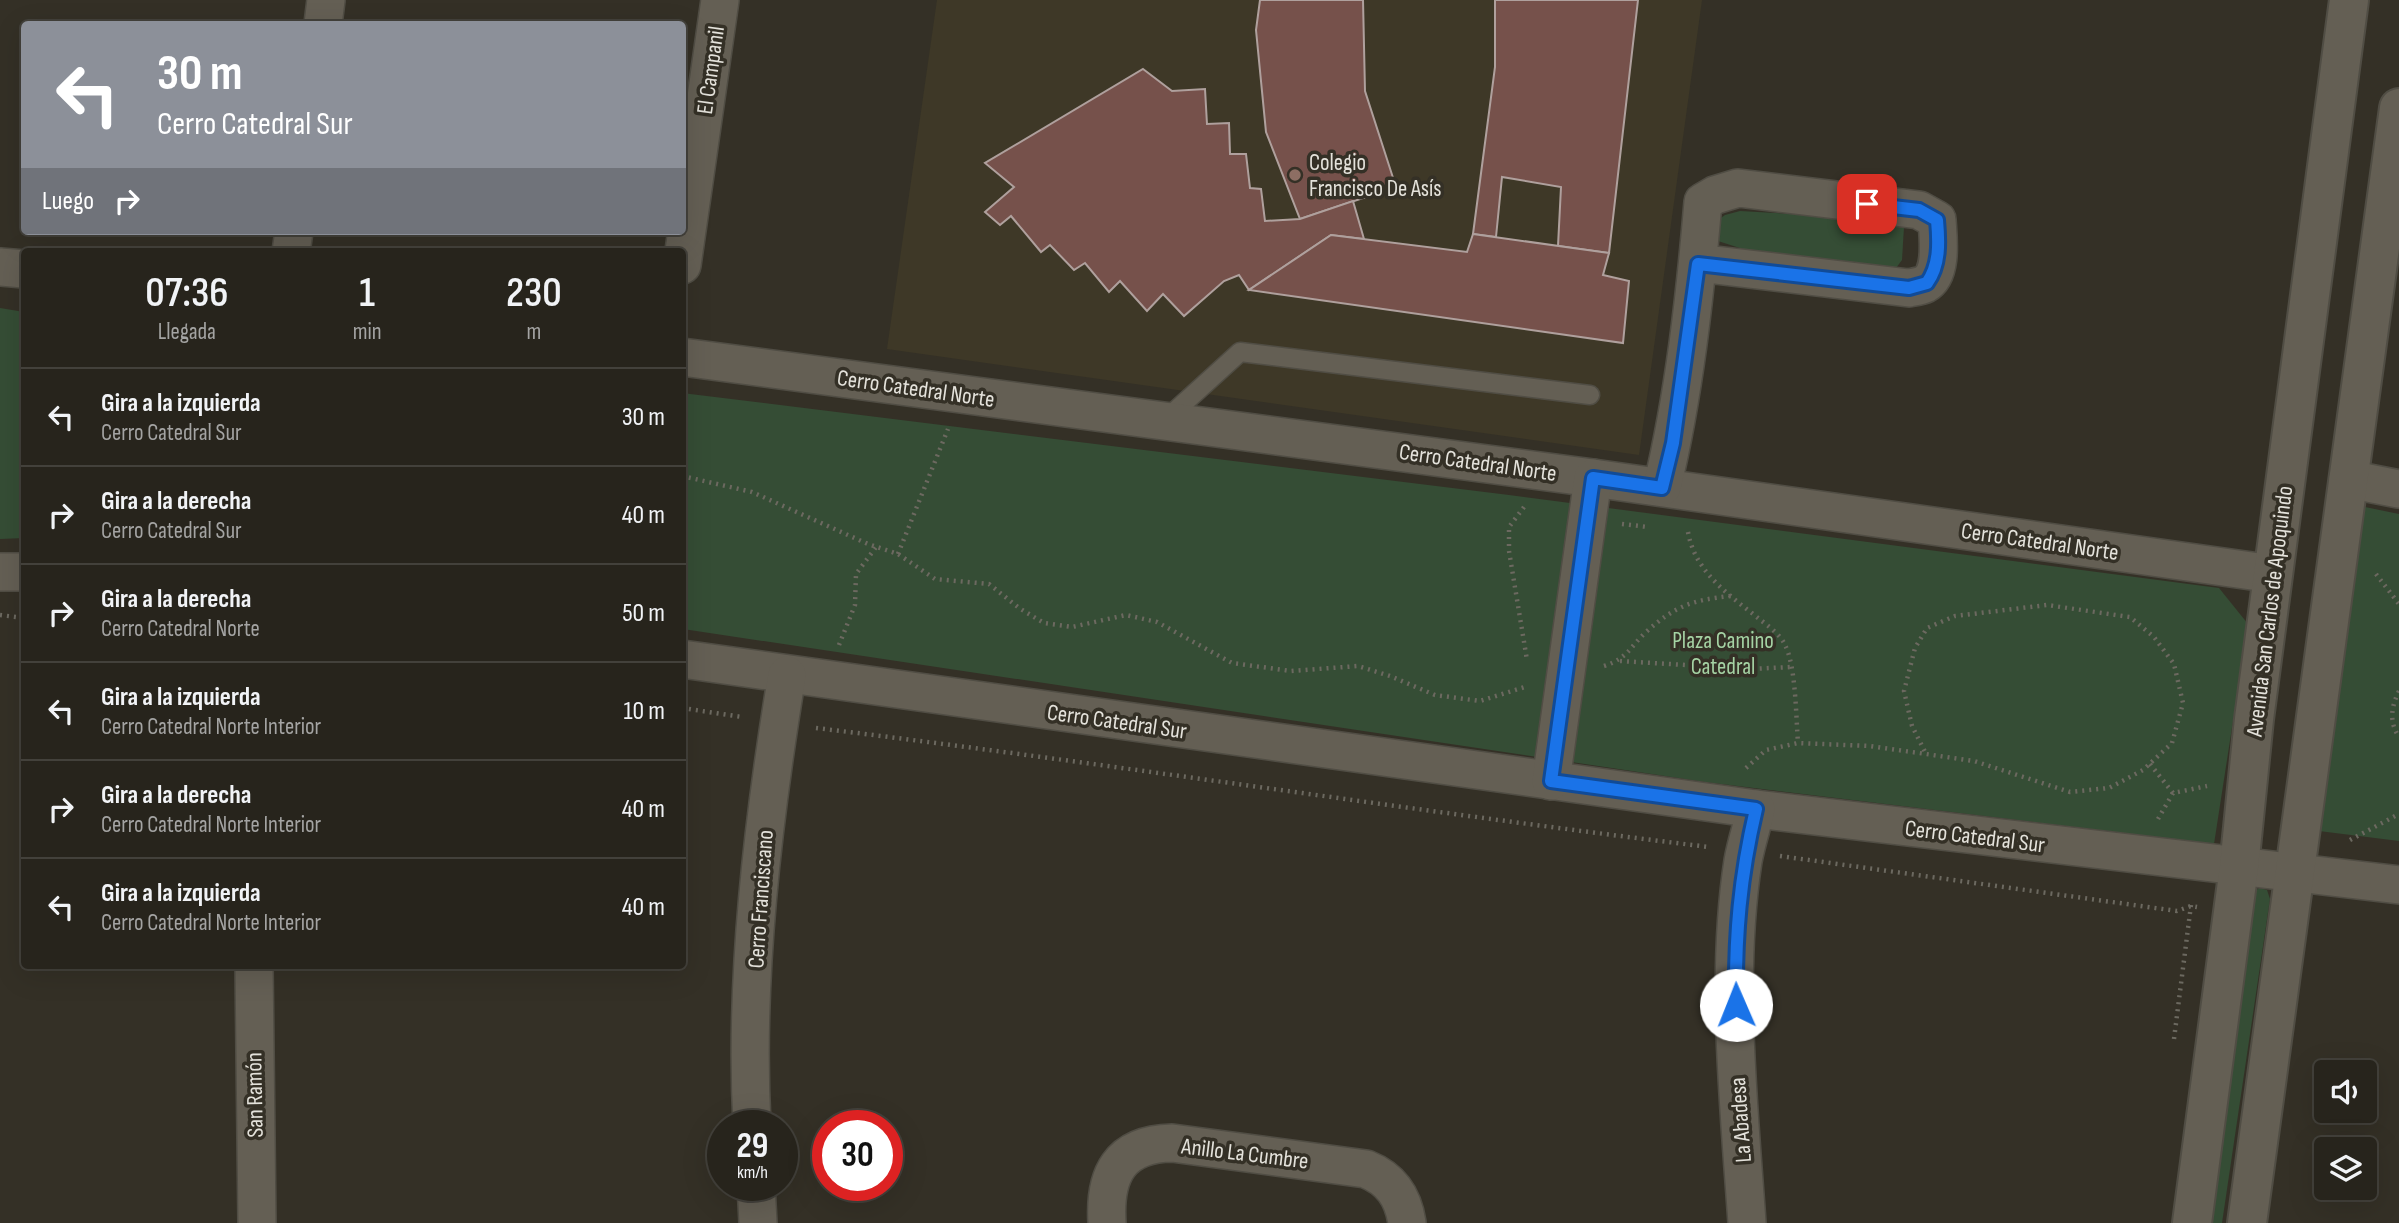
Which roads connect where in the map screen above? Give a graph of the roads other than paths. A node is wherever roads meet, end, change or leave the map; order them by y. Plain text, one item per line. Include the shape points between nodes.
1 (326, 0) edge
2 (720, 0) edge
3 (2349, 0) edge
4 (323, 21) edge
5 (2399, 108) edge
6 (684, 248) edge
7 (1698, 264) junction
8 (0, 267) edge
9 (21, 269) edge
10 (686, 358) edge
11 (1590, 395) dead end
12 (1164, 421) junction
13 (1593, 478) junction
14 (2348, 480) junction
15 (1662, 488) junction
16 (2399, 489) edge
17 (0, 572) edge
18 (21, 572) edge
19 (2273, 574) junction
20 (686, 660) edge
21 (787, 675) junction
22 (1551, 781) junction
23 (1756, 809) junction
24 (2239, 867) junction
25 (2296, 873) junction
26 (2399, 885) edge
27 (254, 969) edge
28 (752, 1110) edge
29 (756, 1201) edge
30 (257, 1223) edge
31 (758, 1223) edge
32 (1107, 1223) edge
33 (1407, 1223) edge
34 (1747, 1223) edge
35 (2192, 1223) edge
36 (2247, 1223) edge

1 - 4 street
2 - 6 street, El Campanil
3 - 19 street, Avenida San Carlos de Apoquindo
5 - 14 street
7 - 7 street via 1909,288 1927,283 1936,271 1937,220 1919,210 1738,188 1703,202
7 - 15 street via 1673,443
8 - 9 street
10 - 12 street, Cerro Catedral Norte
11 - 12 lane via 1240,352
12 - 13 street, Cerro Catedral Norte
13 - 15 street, Cerro Catedral Norte
13 - 22 street via 1549,682
14 - 16 street
14 - 25 street
15 - 19 street, Cerro Catedral Norte
17 - 18 street
19 - 24 street, Avenida San Carlos de Apoquindo
20 - 21 street, Cerro Catedral Sur
21 - 22 street, Cerro Catedral Sur
21 - 28 street, Cerro Franciscano via 761,868
22 - 23 street, Cerro Catedral Sur
23 - 24 street, Cerro Catedral Sur
23 - 34 street, La Abadesa via 1746,851 1735,949
24 - 25 street, Cerro Catedral Sur
24 - 35 street, Avenida San Carlos de Apoquindo
25 - 26 street, Cerro Catedral Sur
25 - 36 street
27 - 30 street, San Ramón
29 - 31 street
32 - 33 street, Anillo La Cumbre via 1105,1199 1116,1168 1141,1147 1172,1143 1366,1169 1392,1185 1401,1197

